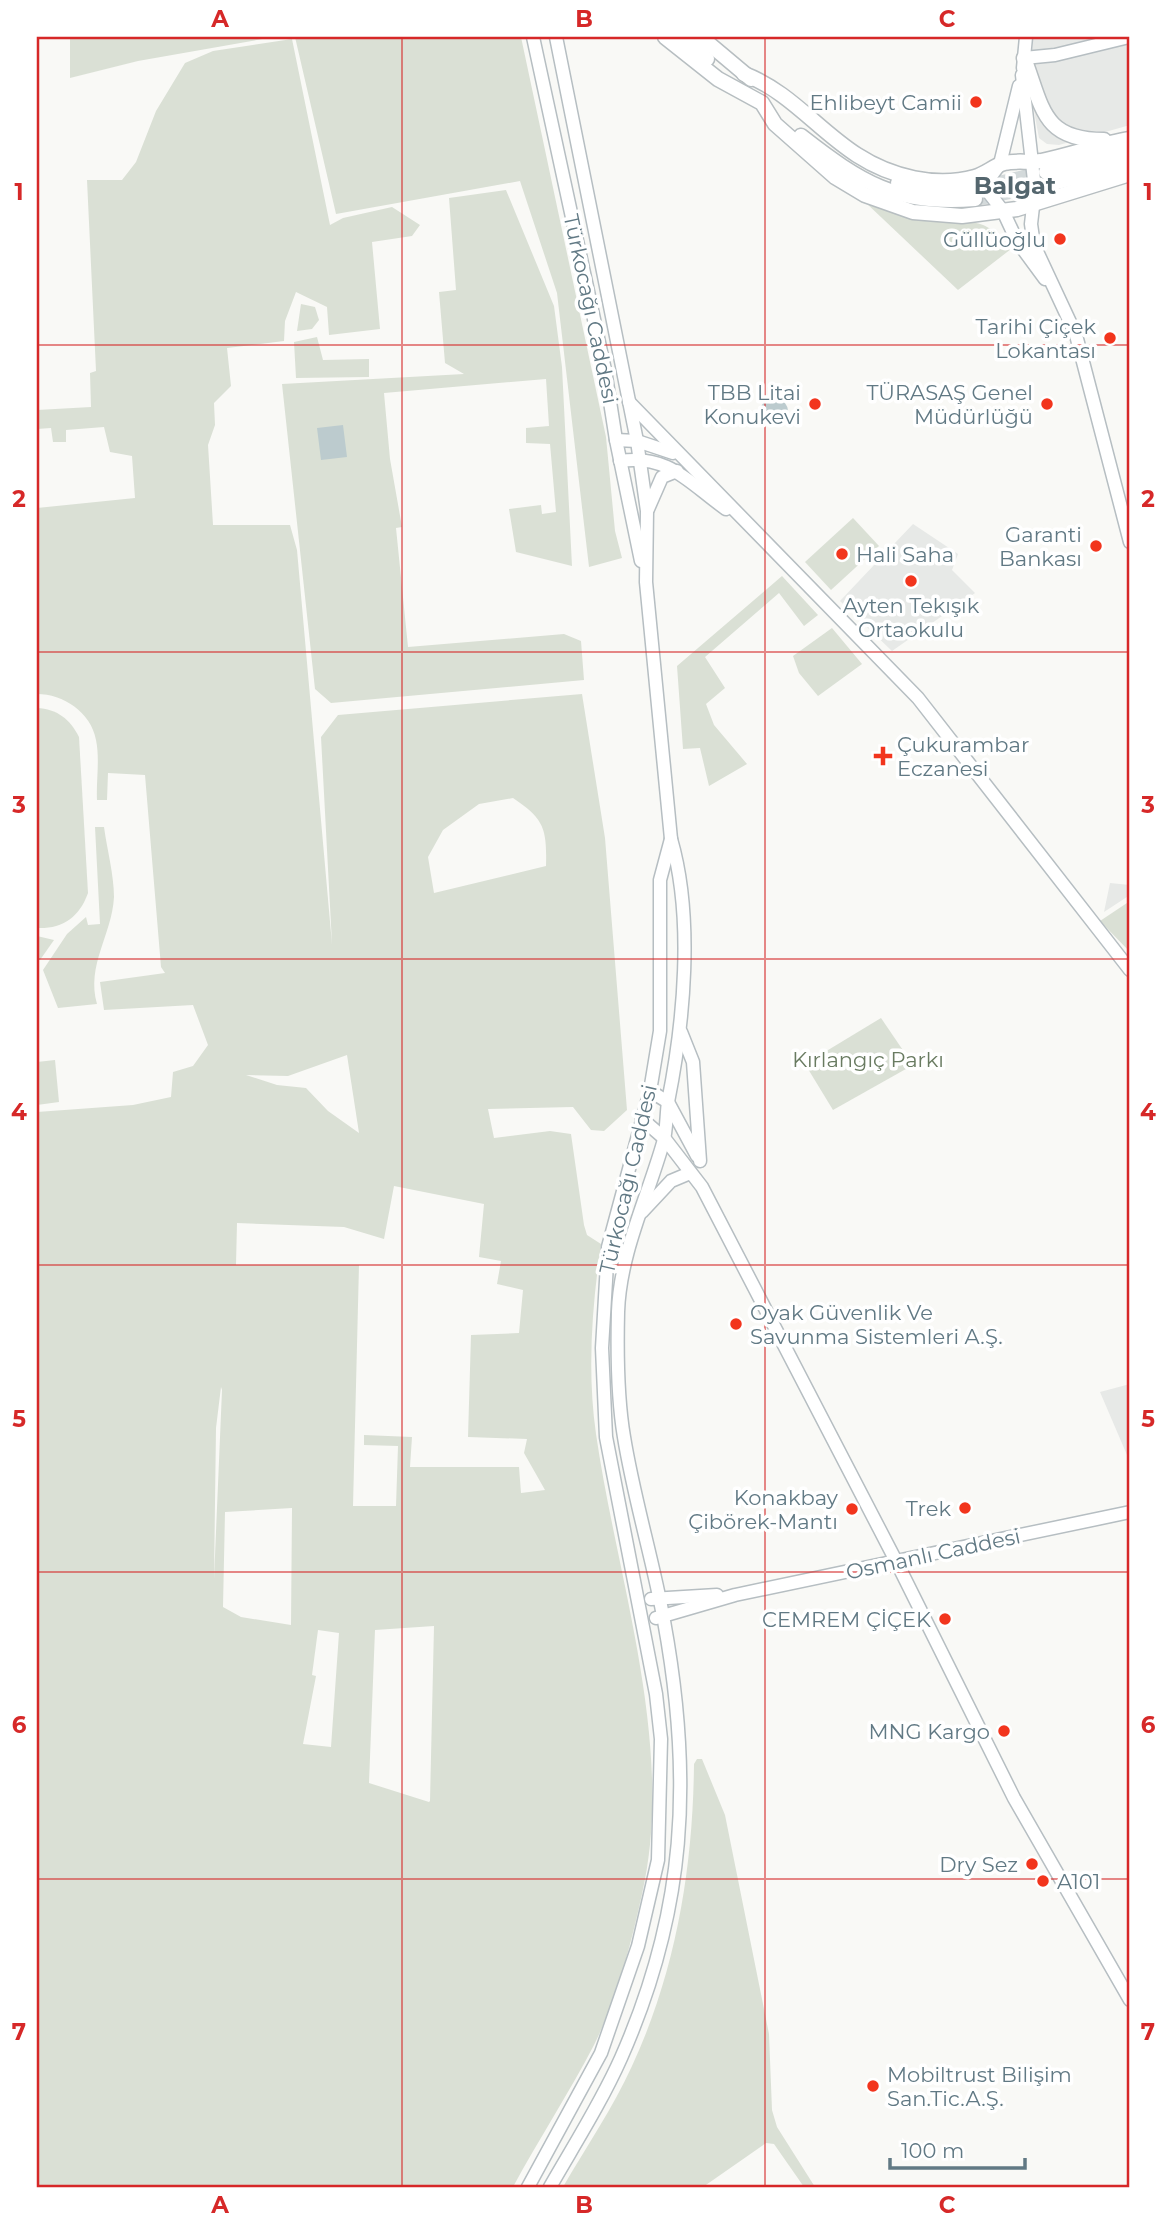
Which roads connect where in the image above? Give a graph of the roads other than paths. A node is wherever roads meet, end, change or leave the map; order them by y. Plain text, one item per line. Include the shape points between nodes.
1 (533, 37) edge
2 (664, 37) edge
3 (682, 37) edge
4 (701, 37) edge
5 (713, 37) edge
6 (1026, 37) edge
7 (1129, 37) edge
8 (557, 38) edge
9 (1024, 58) junction
10 (729, 60) junction
11 (744, 74) junction
12 (1022, 75) junction
13 (762, 103) junction
14 (1128, 143) edge
15 (1031, 163) junction
16 (1130, 163) edge
17 (1000, 164) junction
18 (1130, 174) edge
19 (1032, 204) junction
20 (1003, 211) junction
21 (1062, 301) junction
22 (627, 400) junction
23 (616, 440) junction
24 (637, 441) junction
25 (678, 454) junction
26 (640, 458) junction
27 (620, 461) junction
28 (677, 471) junction
29 (647, 511) junction
30 (740, 520) junction
31 (1130, 542) edge
32 (646, 582) junction
33 (671, 839) junction
34 (1130, 970) edge
35 (680, 1031) junction
36 (650, 1091) junction
37 (668, 1102) junction
38 (642, 1119) junction
39 (665, 1139) junction
40 (700, 1161) junction
41 (690, 1173) junction
42 (702, 1187) junction
43 (639, 1215) junction
44 (608, 1247) junction
45 (628, 1251) junction
46 (1130, 1512) edge
47 (896, 1561) junction
48 (735, 1595) junction
49 (659, 1598) junction
50 (640, 1601) junction
51 (663, 1617) junction
52 (644, 1619) junction
53 (1130, 2000) edge
54 (528, 2187) edge
55 (550, 2187) edge

1 - 23 main road, Türkocağı Caddesi
2 - 13 main road via 718,79
3 - 13 main road
4 - 10 main road
5 - 10 main road
6 - 9 main road
7 - 9 main road
8 - 22 main road, Türkocağı Caddesi
9 - 12 main road
9 - 14 main road via 1041,107 1058,131 1082,140
10 - 11 main road
11 - 13 main road via 857,166 917,188 974,194 918,198 875,187 852,175
11 - 17 main road via 778,91 853,153 885,170 949,180 978,176
12 - 15 main road
12 - 17 main road
13 - 20 main road via 775,124 835,177 864,195 912,212 938,215
14 - 15 main road
14 - 16 main road via 1048,178
15 - 17 main road
15 - 19 main road
17 - 20 main road via 989,179 989,193
18 - 19 main road
19 - 20 main road
19 - 21 main road via 1034,245
20 - 21 main road via 1023,250
21 - 31 main road via 1076,335
22 - 24 main road, Türkocağı Caddesi
22 - 25 main road
23 - 24 main road
23 - 27 main road, Türkocağı Caddesi
24 - 25 main road
24 - 26 main road, Türkocağı Caddesi
25 - 30 main road
26 - 27 main road
26 - 28 main road
26 - 29 main road, Türkocağı Caddesi
27 - 32 main road, Türkocağı Caddesi
28 - 29 main road via 662,477
28 - 30 main road
29 - 32 main road, Türkocağı Caddesi
30 - 34 main road via 918,698
32 - 33 main road, Türkocağı Caddesi
33 - 35 main road, Türkocağı Caddesi via 681,875
33 - 36 main road, Türkocağı Caddesi via 660,880 662,999
35 - 37 main road, Türkocağı Caddesi
35 - 40 main road via 693,1062
36 - 37 main road
36 - 38 main road, Türkocağı Caddesi
37 - 39 main road, Türkocağı Caddesi
37 - 40 main road
38 - 39 main road
38 - 44 main road, Türkocağı Caddesi
39 - 41 main road
39 - 43 main road, Türkocağı Caddesi
40 - 42 main road
41 - 42 main road
41 - 43 main road via 671,1181
42 - 47 main road
43 - 45 main road, Türkocağı Caddesi
44 - 45 main road
44 - 50 main road, Türkocağı Caddesi via 601,1348 604,1415
45 - 49 main road, Türkocağı Caddesi via 618,1311 623,1436
46 - 47 main road, Osmanlı Caddesi
47 - 48 main road, Osmanlı Caddesi
47 - 53 main road via 1014,1798
48 - 49 main road, Osmanlı Caddesi
48 - 51 main road, Osmanlı Caddesi
49 - 50 main road, Osmanlı Caddesi
49 - 51 main road, Türkocağı Caddesi
50 - 52 main road, Türkocağı Caddesi
51 - 52 main road, Osmanlı Caddesi
51 - 55 main road via 677,1696 680,1828 674,1893 662,1949 619,2063
52 - 54 main road via 661,1739 658,1860 650,1903 601,2053

